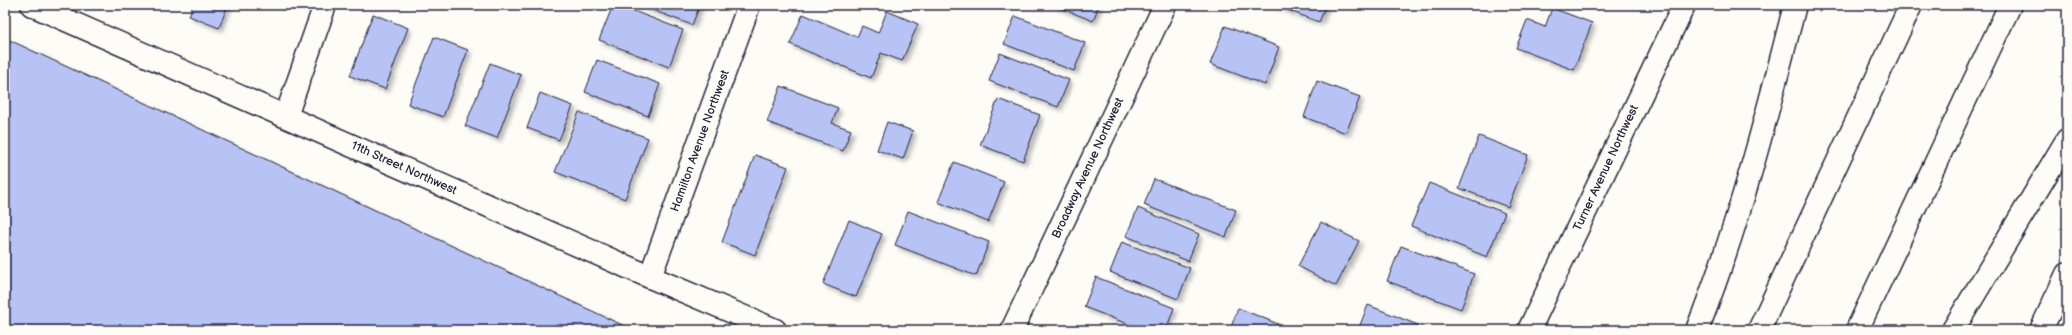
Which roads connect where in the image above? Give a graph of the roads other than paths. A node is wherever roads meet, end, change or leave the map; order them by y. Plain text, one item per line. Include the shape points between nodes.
1 (32, 5) edge
2 (325, 5) edge
3 (749, 5) edge
4 (1164, 5) edge
5 (1684, 5) edge
6 (1795, 5) edge
7 (1911, 5) edge
8 (2010, 5) edge
9 (286, 116) junction
10 (2067, 140) edge
11 (2067, 274) edge
12 (650, 277) junction
13 (775, 330) edge
14 (1012, 330) edge
15 (1529, 330) edge
16 (1697, 330) edge
17 (1759, 330) edge
18 (1857, 330) edge
19 (1953, 330) edge
20 (2041, 330) edge

1 - 9 main road, 11th Street Northwest
2 - 9 main road
3 - 12 main road, Hamilton Avenue Northwest
4 - 14 main road, Broadway Avenue Northwest
5 - 15 main road, Turner Avenue Northwest
6 - 16 main road via 1769,109 1722,269
7 - 17 main road
8 - 18 main road
9 - 12 main road, 11th Street Northwest
10 - 19 main road
11 - 20 main road
12 - 13 main road, 11th Street Northwest

